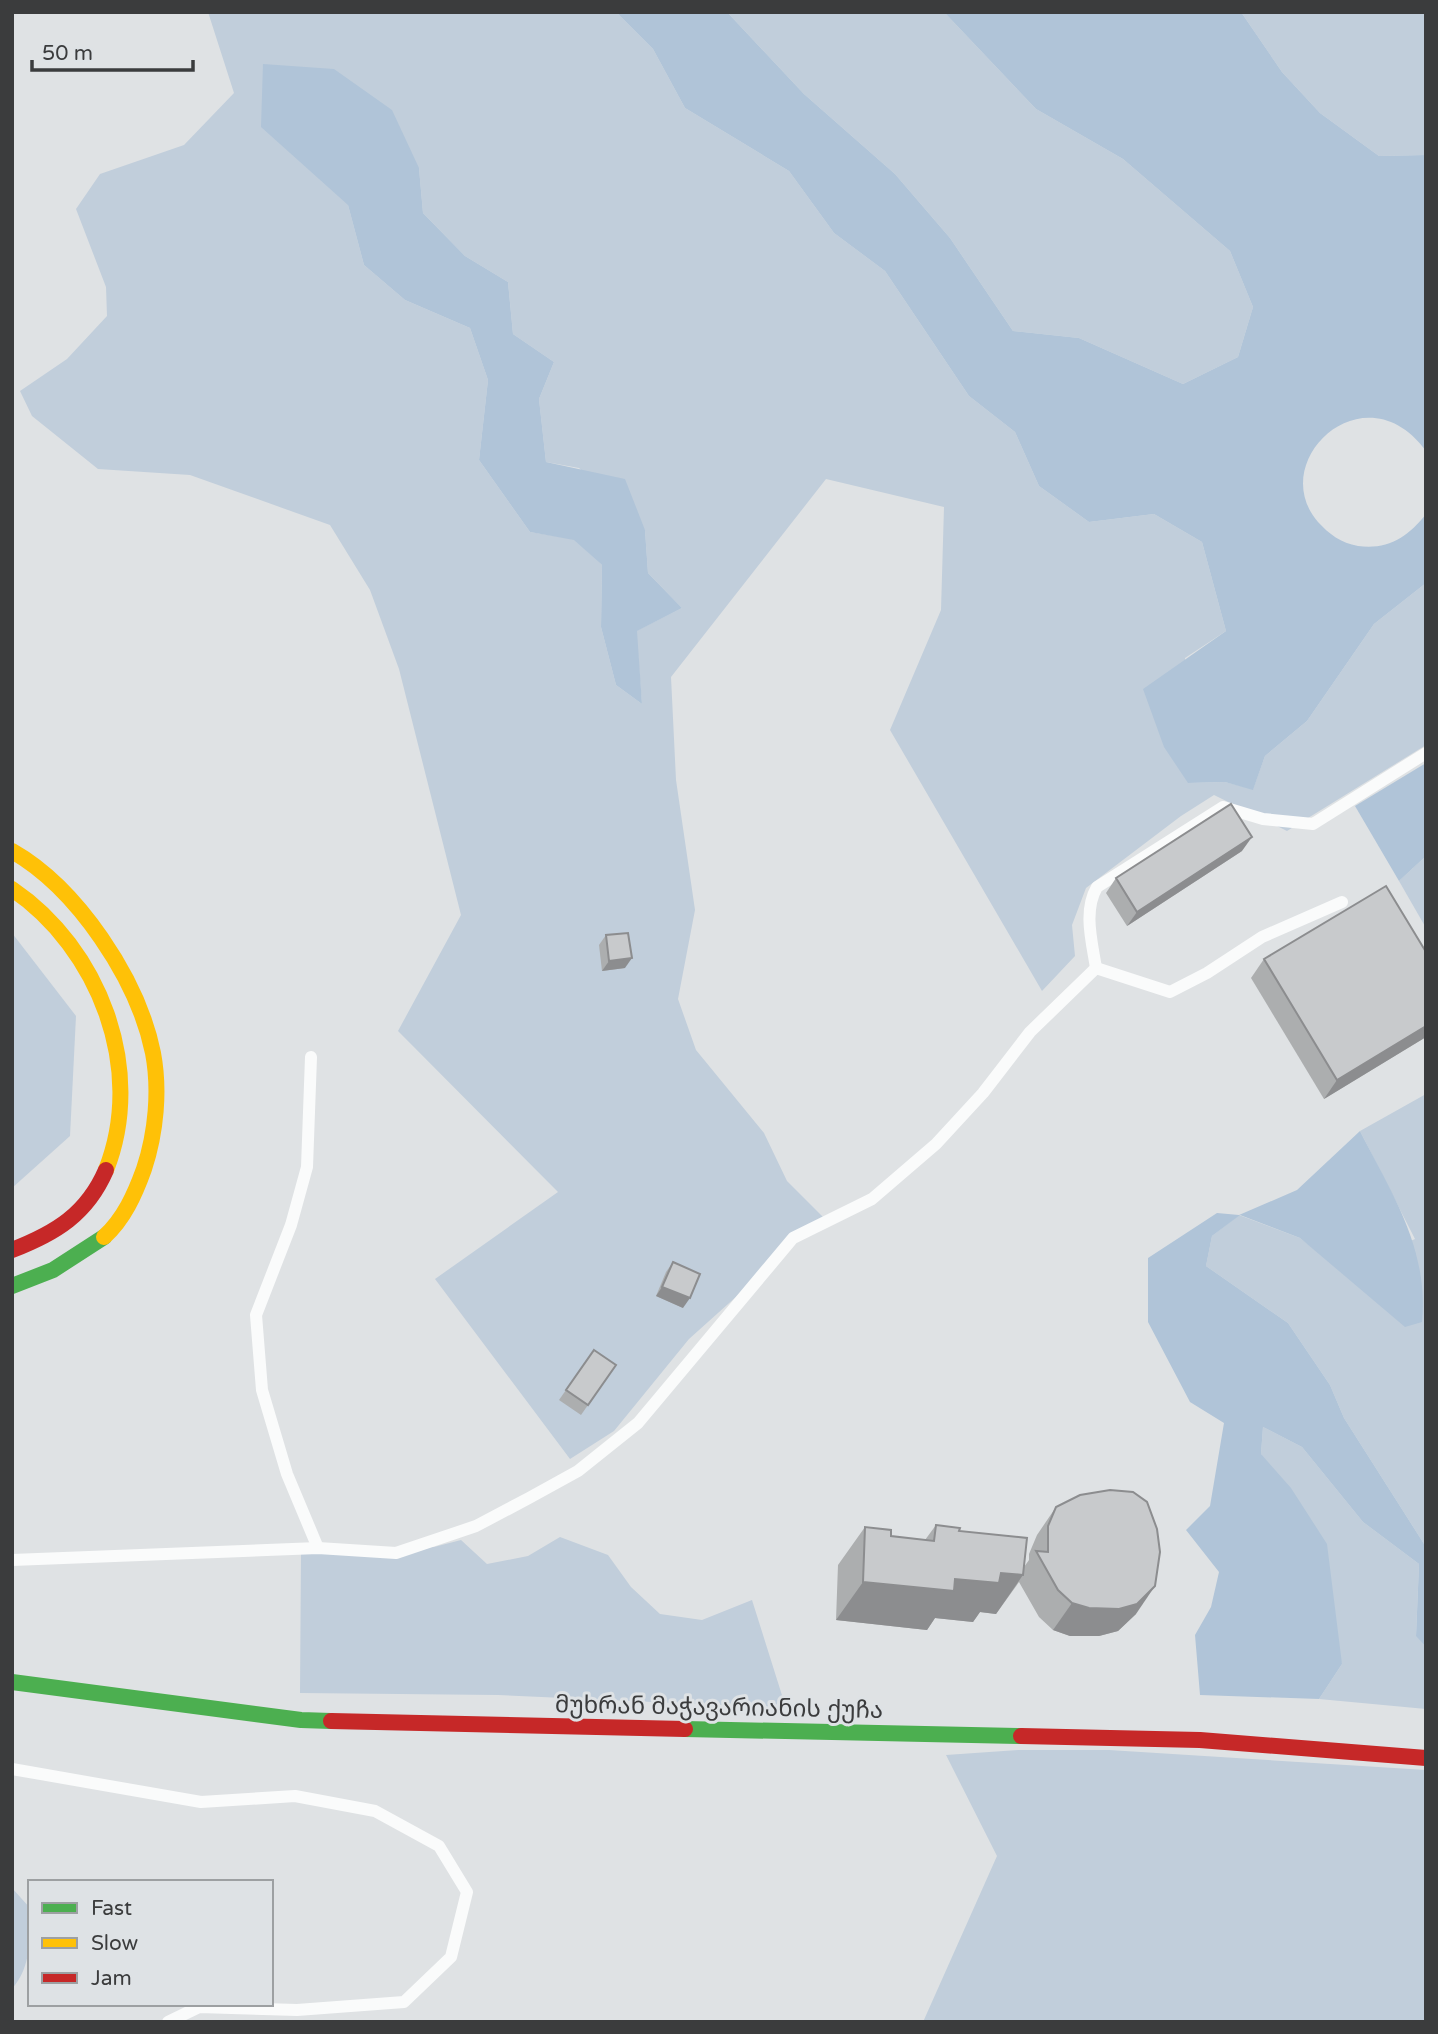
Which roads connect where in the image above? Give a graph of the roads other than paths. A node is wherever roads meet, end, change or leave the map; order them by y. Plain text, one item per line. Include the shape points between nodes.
1 (1426, 752) edge
2 (12, 851) edge
3 (12, 889) edge
4 (1342, 902) dead end
5 (1096, 968) junction
6 (311, 1057) dead end
7 (12, 1250) edge
8 (12, 1286) edge
9 (317, 1548) junction
10 (12, 1560) edge
11 (12, 1682) edge
12 (1426, 1758) edge
13 (12, 1769) edge
14 (168, 2022) edge

1 - 5 lane via 1312,824 1264,819 1223,807 1097,887 1089,914
2 - 8 main road via 29,860 81,910 118,968 148,1032 157,1078 155,1130 139,1181 114,1226 93,1246
3 - 7 main road via 27,897 62,932 88,972 115,1040 121,1110 110,1160 91,1200 49,1236
4 - 5 lane via 1262,937 1170,992
5 - 9 lane via 1030,1032 984,1093 936,1144 872,1199 793,1238 638,1423 578,1471 476,1526 396,1552
6 - 9 lane via 307,1167 291,1225 256,1315 262,1390 287,1474
9 - 10 lane
11 - 12 main road, მუხრან მაჭავარიანის ქუჩა via 301,1720 1200,1740
13 - 14 lane via 201,1802 295,1796 375,1811 439,1846 467,1892 451,1956 404,2002 297,2010 199,2007

